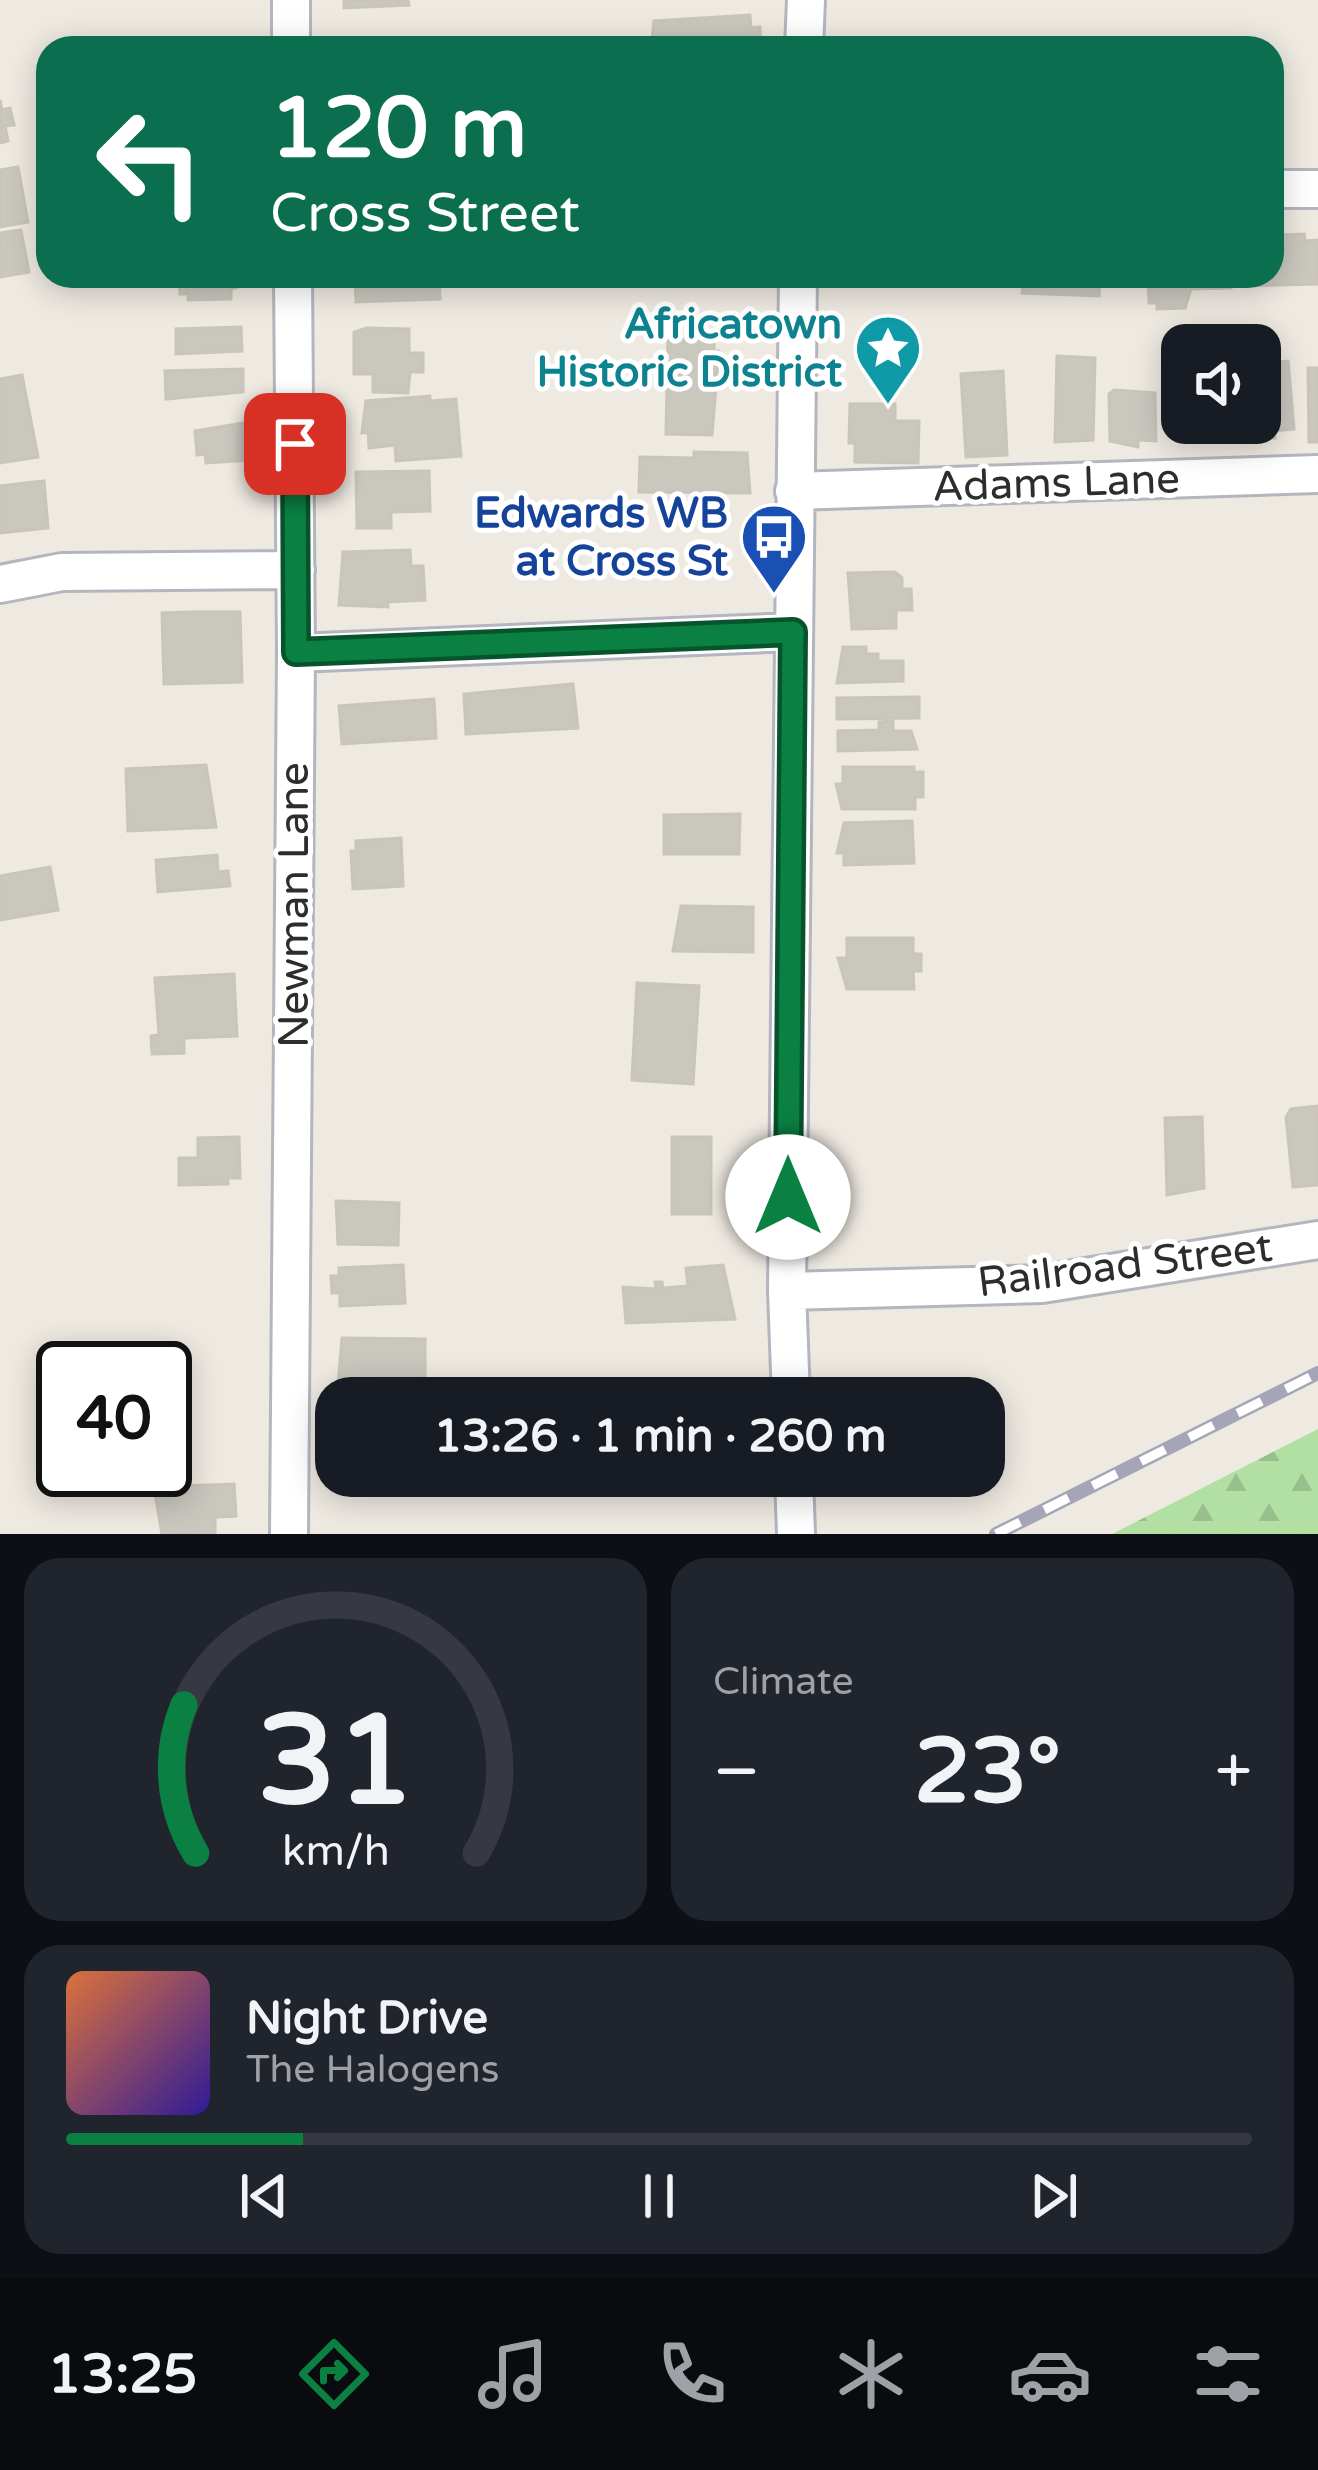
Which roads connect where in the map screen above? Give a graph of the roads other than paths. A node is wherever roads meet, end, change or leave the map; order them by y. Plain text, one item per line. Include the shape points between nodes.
1 (290, 0) edge
2 (806, 0) edge
3 (291, 36) edge
4 (804, 36) edge
5 (1284, 189) edge
6 (1318, 189) edge
7 (293, 288) edge
8 (799, 288) edge
9 (1318, 474) edge
10 (794, 491) junction
11 (296, 570) junction
12 (0, 584) edge
13 (793, 632) junction
14 (296, 652) junction
15 (1318, 1240) edge
16 (788, 1291) junction
17 (790, 1377) edge
18 (795, 1497) edge
19 (289, 1534) edge
20 (796, 1534) edge

1 - 3 street
2 - 4 street
5 - 6 street
7 - 11 street, Newman Lane
8 - 10 street
9 - 10 street, Adams Lane
10 - 13 street
11 - 12 street via 62,572
11 - 14 street, Newman Lane
13 - 14 street
13 - 16 street
14 - 19 street, Newman Lane
15 - 16 street, Railroad Street via 1042,1284
16 - 17 street
18 - 20 street

